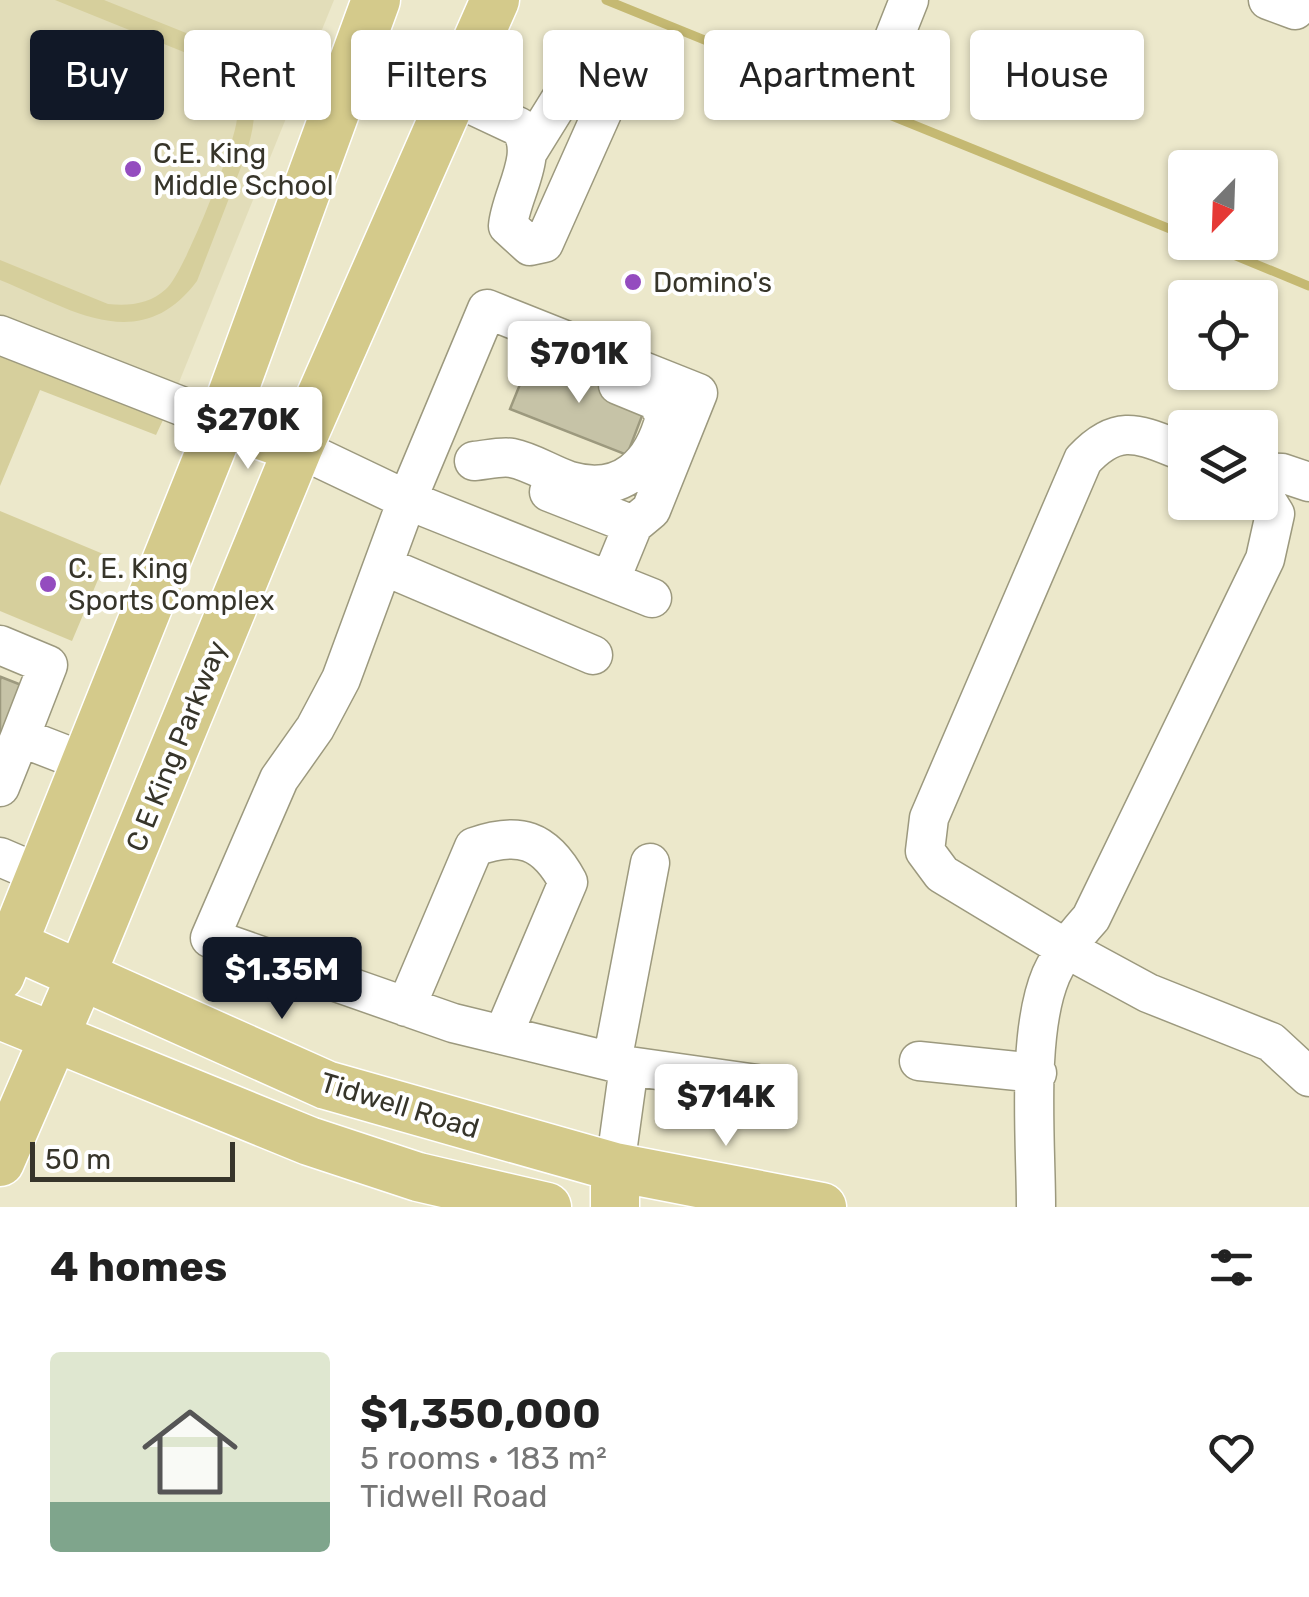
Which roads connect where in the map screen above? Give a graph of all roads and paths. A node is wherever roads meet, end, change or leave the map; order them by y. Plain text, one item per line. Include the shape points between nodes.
1 (376, 0) edge
2 (908, 0) edge
3 (491, 1) edge
4 (479, 30) edge
5 (897, 30) edge
6 (442, 120) edge
7 (504, 120) edge
8 (529, 150) dead end
9 (508, 318) junction
10 (0, 336) edge
11 (222, 422) junction
12 (431, 444) junction
13 (1168, 447) edge
14 (298, 448) junction
15 (474, 461) junction
16 (1278, 473) edge
17 (1309, 482) edge
18 (407, 500) junction
19 (1274, 520) edge
20 (633, 525) junction
21 (384, 566) junction
22 (610, 581) junction
23 (652, 598) dead end
24 (0, 645) edge
25 (593, 655) dead end
26 (20, 737) junction
27 (86, 763) junction
28 (0, 787) edge
29 (650, 863) dead end
30 (21, 866) edge
31 (1065, 948) junction
32 (5, 953) edge
33 (82, 974) junction
34 (406, 1006) junction
35 (0, 1015) edge
36 (503, 1035) junction
37 (53, 1037) junction
38 (919, 1061) dead end
39 (620, 1064) junction
40 (1037, 1073) junction
41 (1309, 1076) edge
42 (758, 1084) dead end
43 (0, 1162) edge
44 (615, 1187) edge
45 (547, 1207) edge
46 (822, 1207) edge
47 (1036, 1207) edge

1 - 11 main road
2 - 5 street
3 - 4 main road, C E King Parkway
6 - 14 main road, C E King Parkway
7 - 8 street via 526,135
9 - 12 street via 486,309
9 - 15 street via 531,347 657,401 665,417 658,445 636,471 605,484 573,482 512,458
9 - 20 street via 698,393 651,510
10 - 11 street
11 - 14 main road
11 - 27 main road
12 - 15 street
12 - 18 street
13 - 31 street via 1129,434 1101,440 1083,460 929,818 925,852 942,874
14 - 18 street
14 - 33 main road, C E King Parkway
15 - 20 street
16 - 17 street
18 - 21 street
18 - 22 street
19 - 31 street via 1265,559 1091,918
20 - 22 street
21 - 25 street
21 - 34 street via 341,679 279,779 210,938
22 - 23 street
24 - 26 street via 48,665
26 - 27 street
26 - 28 street
27 - 30 main road
29 - 39 street
30 - 32 main road
31 - 40 street via 1038,1027
31 - 41 street via 1148,993 1271,1042
32 - 33 main road, Tidwell Road
33 - 37 main road, C E King Parkway
33 - 44 main road, Tidwell Road via 326,1085
34 - 36 street
34 - 36 street via 474,847 502,837 525,840 554,856 568,882
35 - 37 main road
36 - 39 street
37 - 43 main road, C E King Parkway
37 - 45 main road via 310,1141 418,1177
38 - 40 street
39 - 42 street
39 - 44 street
40 - 47 street
44 - 46 main road, Tidwell Road

